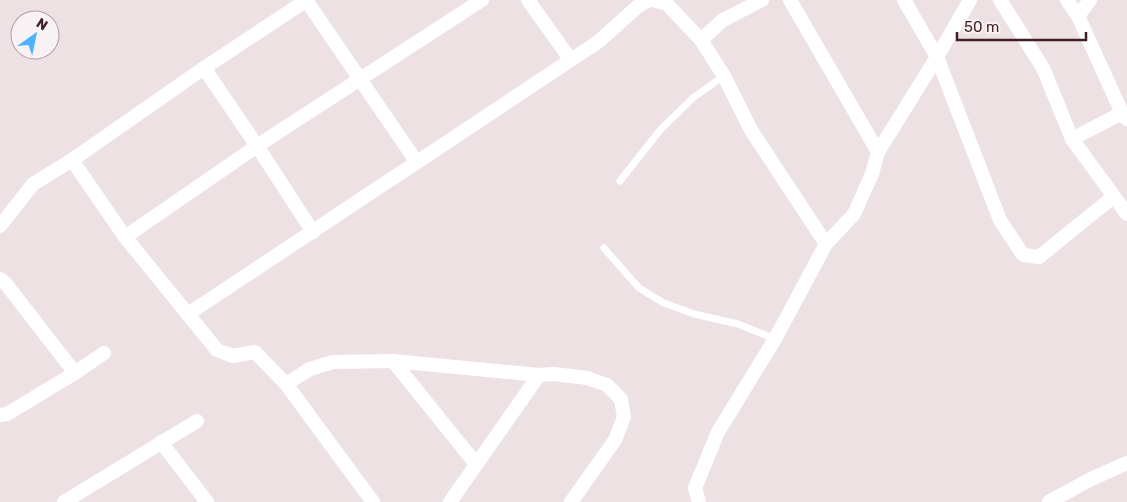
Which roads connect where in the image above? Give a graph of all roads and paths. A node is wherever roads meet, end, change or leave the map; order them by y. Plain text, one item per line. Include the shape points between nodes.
1 (307, 0) edge
2 (482, 0) edge
3 (528, 0) edge
4 (650, 0) edge
5 (653, 0) edge
6 (762, 0) edge
7 (790, 0) edge
8 (904, 0) edge
9 (970, 0) edge
10 (1000, 0) edge
11 (1067, 0) edge
12 (1090, 0) edge
13 (1078, 16) junction
14 (701, 40) junction
15 (937, 57) junction
16 (570, 59) junction
17 (204, 68) junction
18 (724, 76) junction
19 (360, 79) junction
20 (1124, 116) edge
21 (1072, 138) junction
22 (257, 146) junction
23 (878, 152) junction
24 (72, 160) junction
25 (416, 161) junction
26 (620, 181) dead end
27 (1113, 197) junction
28 (1127, 214) edge
29 (0, 226) edge
30 (313, 232) junction
31 (125, 237) junction
32 (826, 244) junction
33 (604, 248) dead end
34 (0, 279) edge
35 (188, 314) junction
36 (775, 338) junction
37 (104, 353) dead end
38 (392, 361) junction
39 (76, 373) junction
40 (538, 375) junction
41 (286, 384) junction
42 (0, 415) edge
43 (196, 421) dead end
44 (161, 442) junction
45 (1127, 463) edge
46 (476, 464) junction
47 (64, 502) edge
48 (207, 502) edge
49 (373, 502) edge
50 (450, 502) edge
51 (571, 502) edge
52 (699, 502) edge
53 (1049, 502) edge

1 - 17 street
1 - 19 street
2 - 19 street
3 - 16 street
4 - 16 street via 637,6 598,42
5 - 14 street via 667,4
6 - 14 street via 723,20
7 - 23 street
8 - 15 street
9 - 15 street
10 - 21 street via 1043,68
11 - 13 street
12 - 13 street
13 - 20 street
14 - 18 street
15 - 23 street
15 - 27 street via 1000,220 1022,255 1039,257
16 - 25 street
17 - 22 street
17 - 24 street
18 - 26 lane via 694,97 661,129
18 - 32 street via 752,130
19 - 22 street
19 - 25 street
20 - 21 street
21 - 27 street
22 - 30 street
22 - 31 street
23 - 32 street via 854,214
24 - 29 street via 34,184
24 - 31 street
25 - 30 street
27 - 28 street
30 - 35 street
31 - 35 street
32 - 36 street
33 - 36 lane via 639,288 664,303
34 - 39 street
35 - 41 street via 217,350 233,356 255,352
36 - 52 street via 718,432 695,488
37 - 39 street
38 - 40 street
38 - 41 street via 333,362 310,369
38 - 46 street
39 - 42 street via 7,414
40 - 46 street
40 - 51 street via 587,378 607,385 621,398 624,417 615,440
41 - 49 street
43 - 44 street
44 - 47 street
44 - 48 street
45 - 53 street
46 - 50 street

